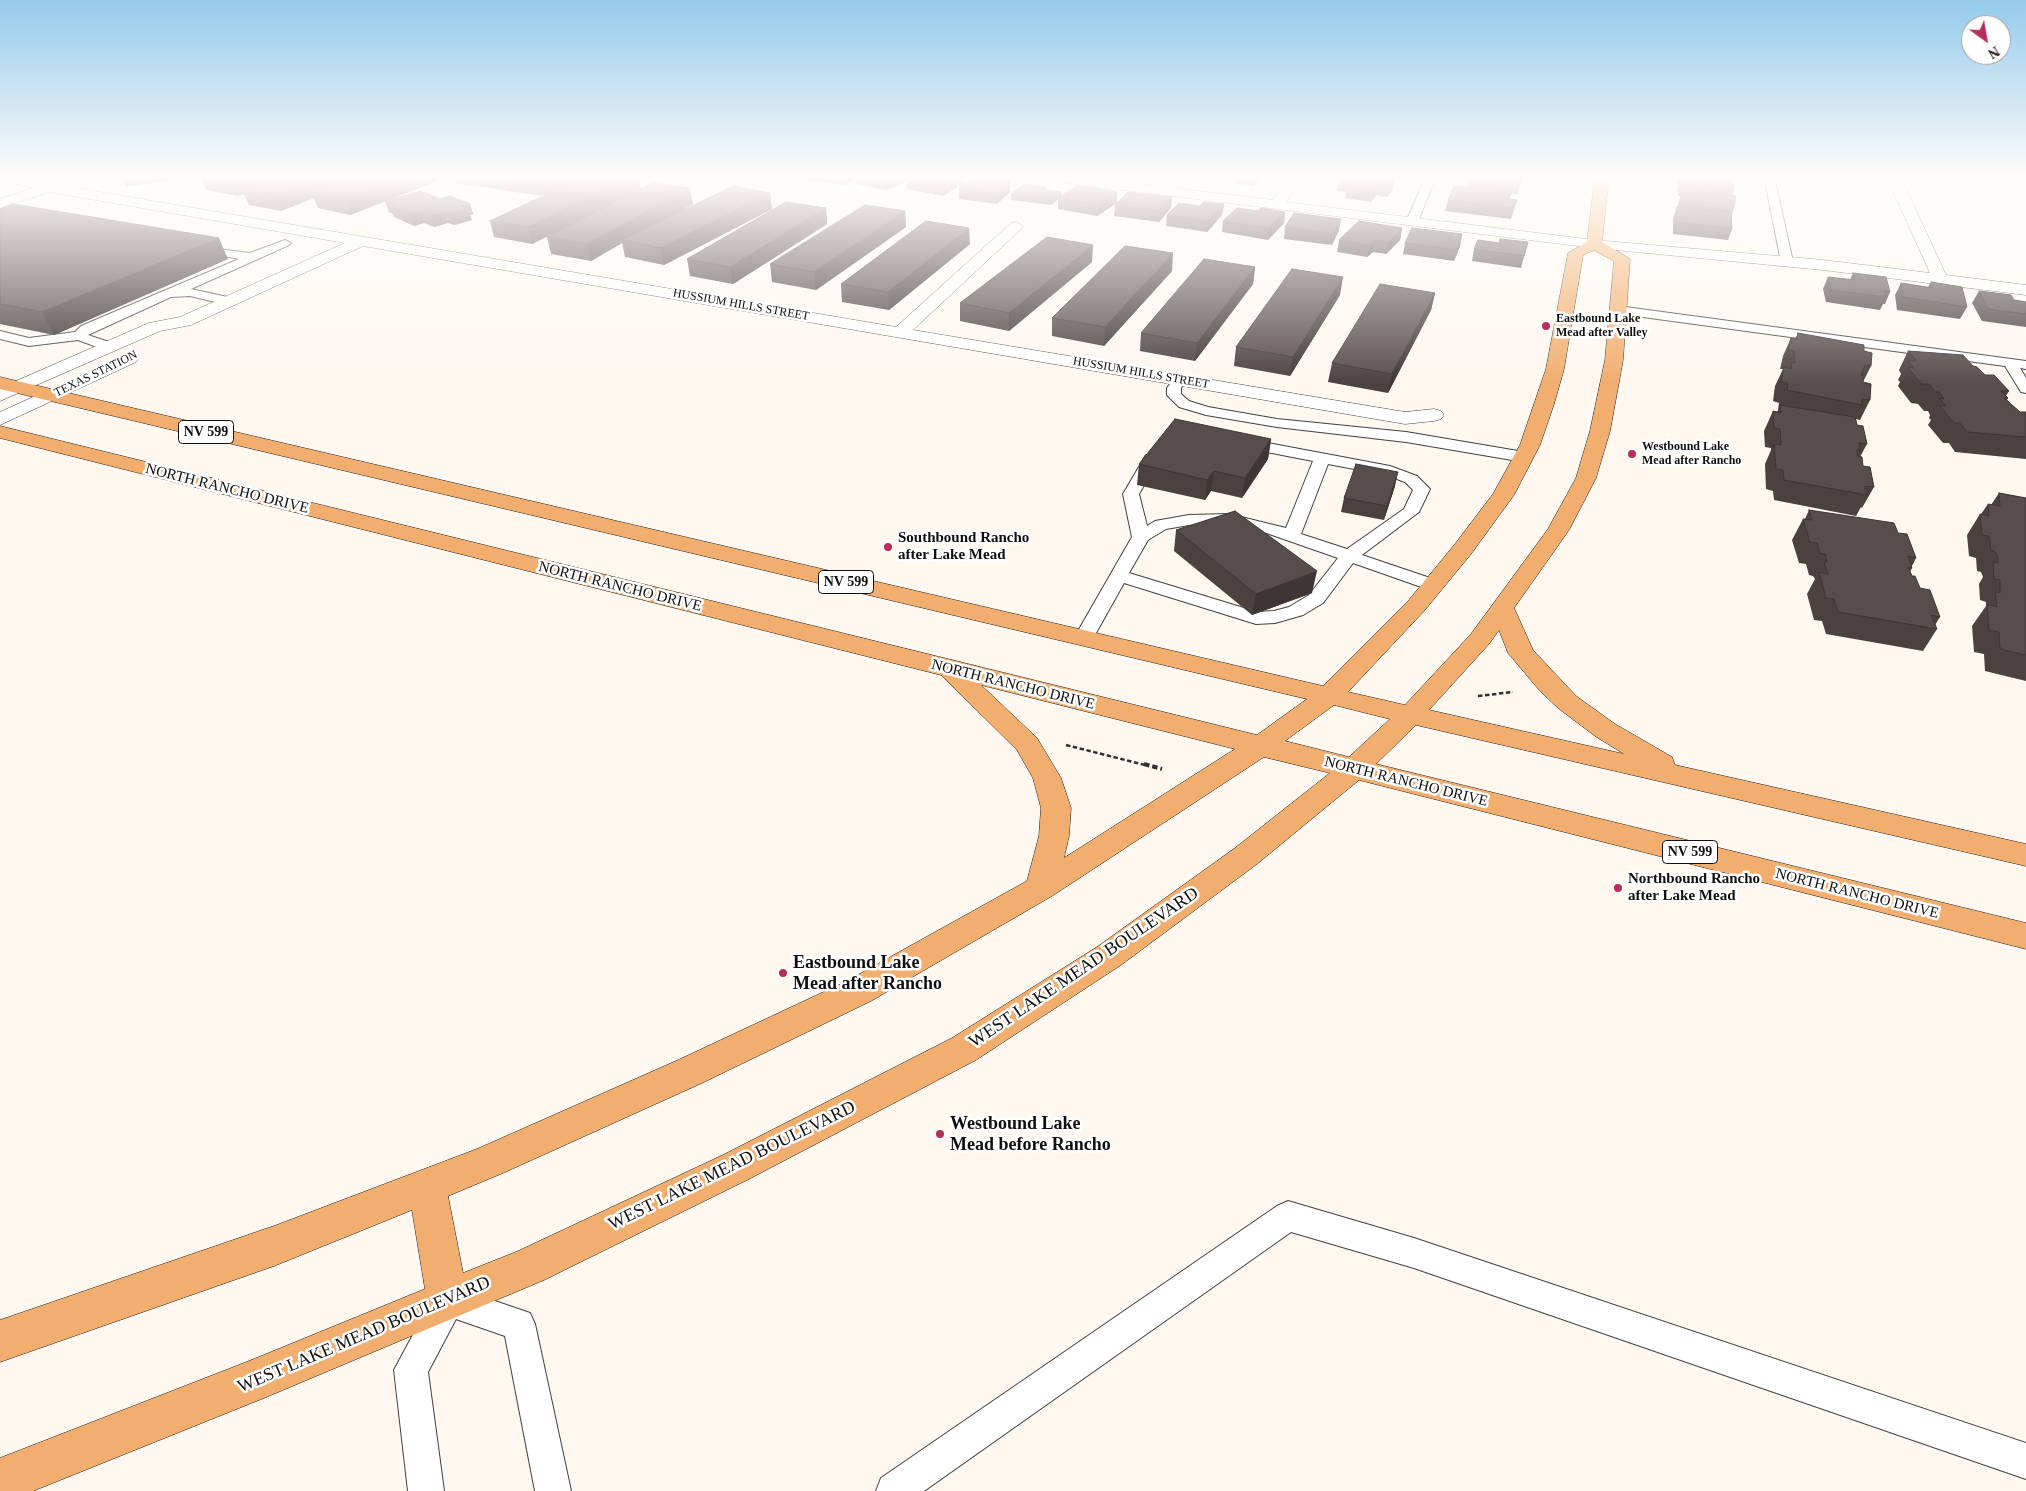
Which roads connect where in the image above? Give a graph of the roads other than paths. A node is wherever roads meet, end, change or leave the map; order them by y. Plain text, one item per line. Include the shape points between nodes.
1 (186, 246) edge
2 (279, 246) edge
3 (352, 246) edge
4 (389, 246) edge
5 (995, 246) edge
6 (1590, 246) edge
7 (1597, 246) edge
8 (1611, 246) edge
9 (1784, 246) edge
10 (1925, 246) edge
11 (255, 255) junction
12 (1787, 262) junction
13 (1940, 279) junction
14 (2026, 290) edge
15 (169, 293) junction
16 (228, 301) junction
17 (1618, 310) junction
18 (185, 321) junction
19 (900, 332) junction
20 (0, 335) edge
21 (78, 336) junction
22 (110, 347) junction
23 (2010, 363) junction
24 (2026, 365) edge
25 (1180, 380) junction
26 (9, 385) edge
27 (2026, 389) edge
28 (0, 395) edge
29 (49, 396) junction
30 (1434, 415) dead end
31 (0, 419) edge
32 (0, 432) edge
33 (1160, 440) edge
34 (1228, 440) edge
35 (1524, 457) junction
36 (1322, 459) junction
37 (1291, 536) junction
38 (1141, 538) junction
39 (1349, 556) junction
40 (1119, 576) junction
41 (1433, 585) junction
42 (1503, 609) junction
43 (1084, 638) junction
44 (948, 669) junction
45 (1329, 696) junction
46 (1411, 714) junction
47 (1259, 747) junction
48 (1353, 770) junction
49 (1692, 780) junction
50 (2026, 855) edge
51 (1041, 888) junction
52 (2026, 922) edge
53 (1983, 925) junction
54 (2026, 936) edge
55 (427, 1186) junction
56 (448, 1300) junction
57 (0, 1341) edge
58 (2026, 1461) edge
59 (0, 1482) edge
60 (426, 1491) edge
61 (554, 1491) edge
62 (894, 1491) edge

1 - 11 lane via 251,257
2 - 11 lane
3 - 16 street, TEXAS STATION
4 - 19 street, HUSSIUM HILLS STREET
5 - 19 street
6 - 35 main road via 1576,252 1555,370
7 - 17 main road, WEST LAKE MEAD BOULEVARD via 1622,259
8 - 12 street
9 - 12 lane
10 - 13 street
11 - 15 lane
12 - 13 street
13 - 14 street
15 - 16 lane via 190,292
15 - 21 lane via 86,329
16 - 18 street, TEXAS STATION
17 - 23 lane
17 - 42 main road, WEST LAKE MEAD BOULEVARD via 1614,360 1600,431 1586,478 1558,530
18 - 22 street, TEXAS STATION via 155,327
18 - 29 street, TEXAS STATION via 179,334
19 - 25 street, HUSSIUM HILLS STREET
20 - 21 lane via 28,342
21 - 22 lane
22 - 26 street, TEXAS STATION
23 - 24 lane
23 - 27 lane
25 - 30 street, HUSSIUM HILLS STREET via 1405,418
25 - 35 lane via 1174,388 1174,395 1184,404 1206,411 1277,423 1406,437
26 - 28 street, TEXAS STATION
26 - 29 main road, NV 599
29 - 31 street, TEXAS STATION
29 - 43 main road, NV 599
32 - 44 main road, NORTH RANCHO DRIVE / NV 599
33 - 38 lane via 1131,494
34 - 36 lane
35 - 41 main road via 1503,495
36 - 37 lane
36 - 39 lane via 1390,471 1411,479 1422,489 1411,512
37 - 38 lane via 1230,519 1170,524
37 - 39 lane
38 - 40 lane
39 - 40 lane via 1316,599 1296,611 1275,617 1256,618
39 - 41 lane
40 - 43 lane
41 - 45 main road
42 - 46 main road, WEST LAKE MEAD BOULEVARD
42 - 49 main road via 1521,653 1549,686 1646,756
43 - 45 main road, NV 599
44 - 47 main road, NORTH RANCHO DRIVE / NV 599
44 - 51 main road via 1027,744 1047,778 1056,808 1054,836
45 - 46 main road, NV 599
45 - 47 main road
46 - 48 main road, WEST LAKE MEAD BOULEVARD
46 - 49 main road, NV 599
47 - 48 main road, NORTH RANCHO DRIVE / NV 599
47 - 51 main road
48 - 53 main road, NORTH RANCHO DRIVE / NV 599
48 - 56 main road, WEST LAKE MEAD BOULEVARD via 1246,856 1109,956 964,1049 736,1167 530,1266
49 - 50 main road, NV 599
51 - 55 main road via 859,992 680,1076
52 - 53 main road
53 - 54 main road, NORTH RANCHO DRIVE / NV 599
55 - 56 main road
55 - 57 main road via 274,1246
56 - 59 main road, WEST LAKE MEAD BOULEVARD
56 - 60 lane via 411,1370
56 - 61 lane via 519,1324
58 - 62 lane via 1414,1254 1288,1216

